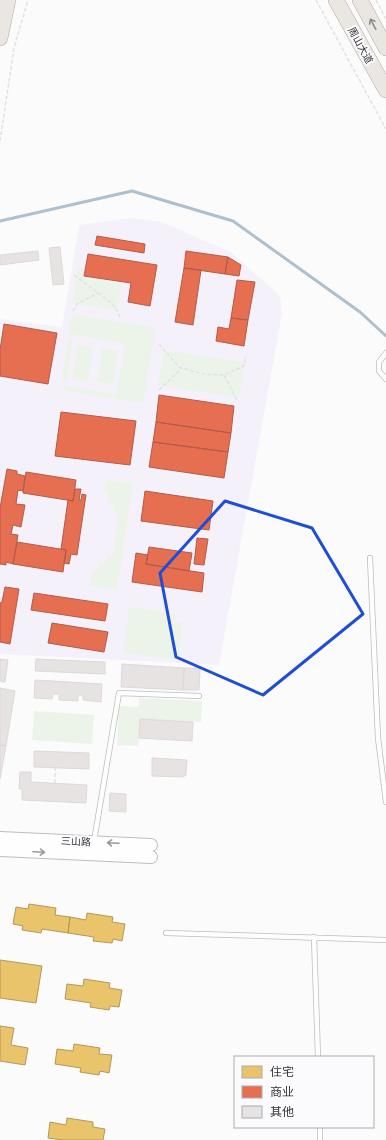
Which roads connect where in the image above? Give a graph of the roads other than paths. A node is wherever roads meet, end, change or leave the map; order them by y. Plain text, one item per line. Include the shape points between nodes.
1 (8, 0) edge
2 (336, 0) edge
3 (360, 0) edge
4 (0, 37) edge
5 (386, 48) edge
6 (386, 90) edge
7 (386, 353) edge
8 (386, 379) edge
9 (370, 558) dead end
10 (199, 696) dead end
11 (386, 802) edge
12 (0, 838) edge
13 (93, 842) junction
14 (0, 850) edge
15 (91, 854) junction
16 (166, 932) dead end
17 (314, 937) junction
18 (386, 940) edge
19 (318, 1056) edge
20 (320, 1128) edge
21 (320, 1140) edge

1 - 4 main road
2 - 6 main road, 周山大道
5 -> 3 main road, 周山大道
7 - 8 lane via 380,362 379,371
9 - 11 lane via 378,738
10 - 13 lane via 119,693
12 - 13 street, 三山路
13 - 15 lane
15 -> 13 street, 三山路 via 151,851
14 -> 15 street, 三山路
16 - 17 lane
17 - 18 lane
17 - 19 lane
20 - 21 lane

